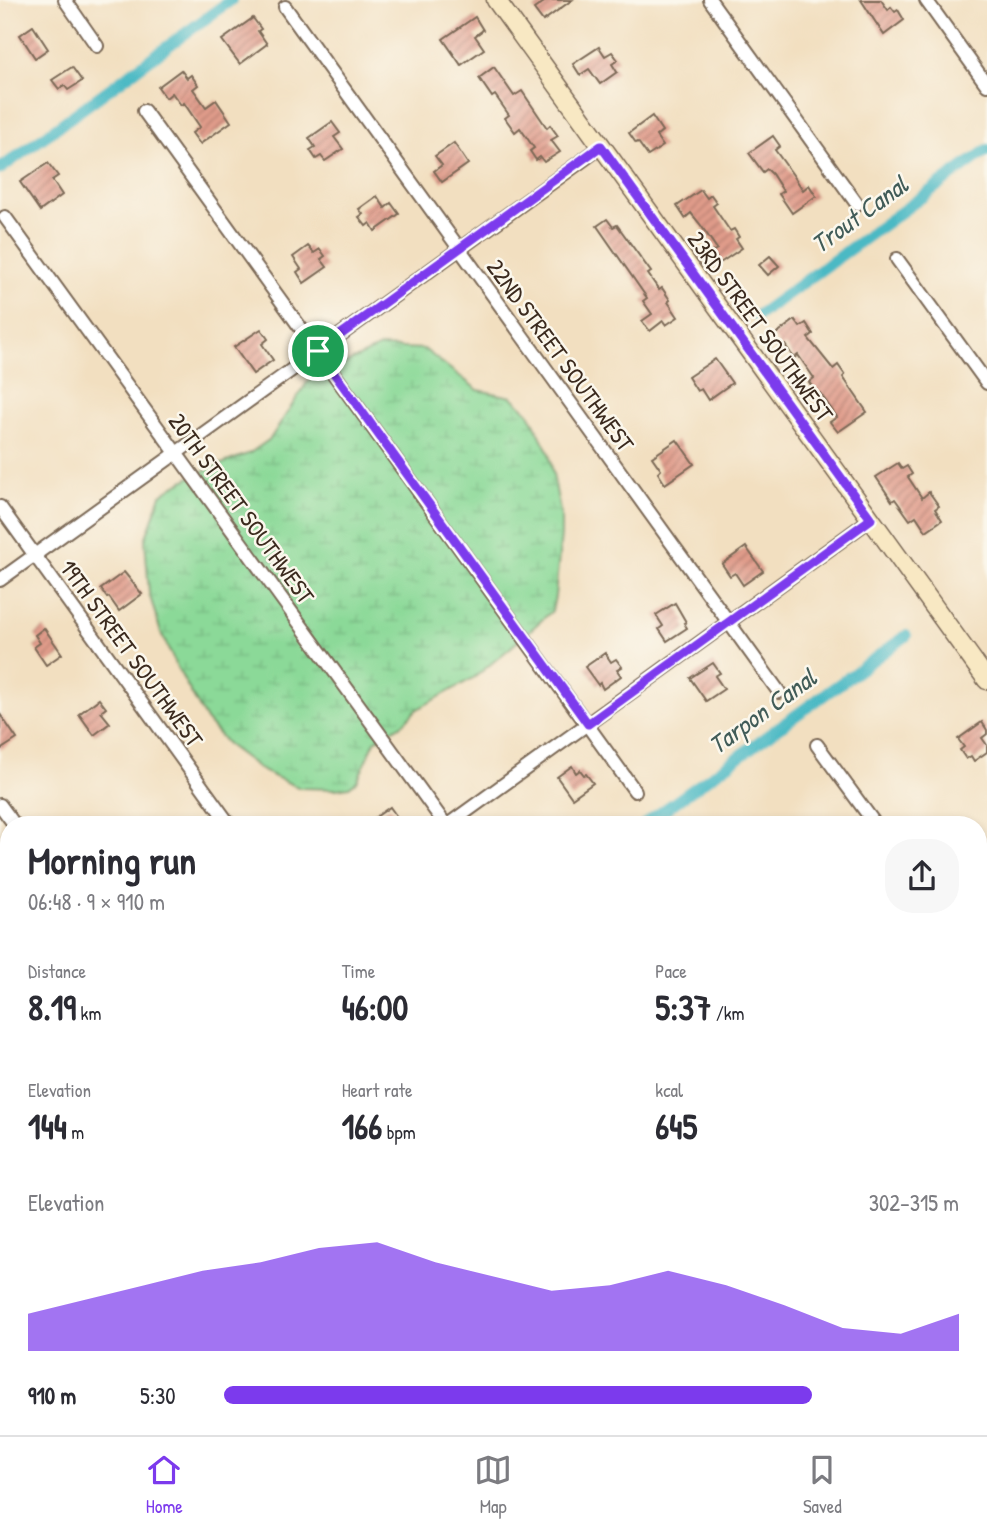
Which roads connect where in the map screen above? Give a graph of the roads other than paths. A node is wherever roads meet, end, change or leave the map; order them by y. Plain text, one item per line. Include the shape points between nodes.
1 (65, 0) edge
2 (496, 0) edge
3 (710, 0) edge
4 (926, 0) edge
5 (285, 7) dead end
6 (97, 46) dead end
7 (987, 85) edge
8 (144, 111) dead end
9 (601, 146) junction
10 (857, 204) dead end
11 (5, 217) dead end
12 (459, 249) junction
13 (897, 259) dead end
14 (318, 351) junction
15 (987, 383) edge
16 (177, 453) junction
17 (0, 507) edge
18 (871, 519) junction
19 (35, 555) junction
20 (0, 580) edge
21 (729, 622) junction
22 (987, 680) edge
23 (779, 692) dead end
24 (588, 724) junction
25 (817, 745) dead end
26 (635, 791) dead end
27 (223, 816) edge
28 (441, 816) edge
29 (458, 816) edge
30 (869, 816) edge

1 - 6 street
2 - 9 street, 23RD STREET SOUTHWEST
3 - 10 street
4 - 7 street
5 - 12 street, 22ND STREET SOUTHWEST
8 - 14 street
9 - 12 street
9 - 18 street, 23RD STREET SOUTHWEST
11 - 16 street, 20TH STREET SOUTHWEST
12 - 14 street
12 - 21 street, 22ND STREET SOUTHWEST
13 - 15 street
14 - 16 street
14 - 24 street
16 - 19 street
16 - 28 street, 20TH STREET SOUTHWEST
17 - 19 street, 19TH STREET SOUTHWEST
18 - 21 street
18 - 22 street, 23RD STREET SOUTHWEST
19 - 20 street
19 - 27 street, 19TH STREET SOUTHWEST
21 - 23 street, 22ND STREET SOUTHWEST
21 - 24 street
24 - 26 street
24 - 29 street
25 - 30 street

